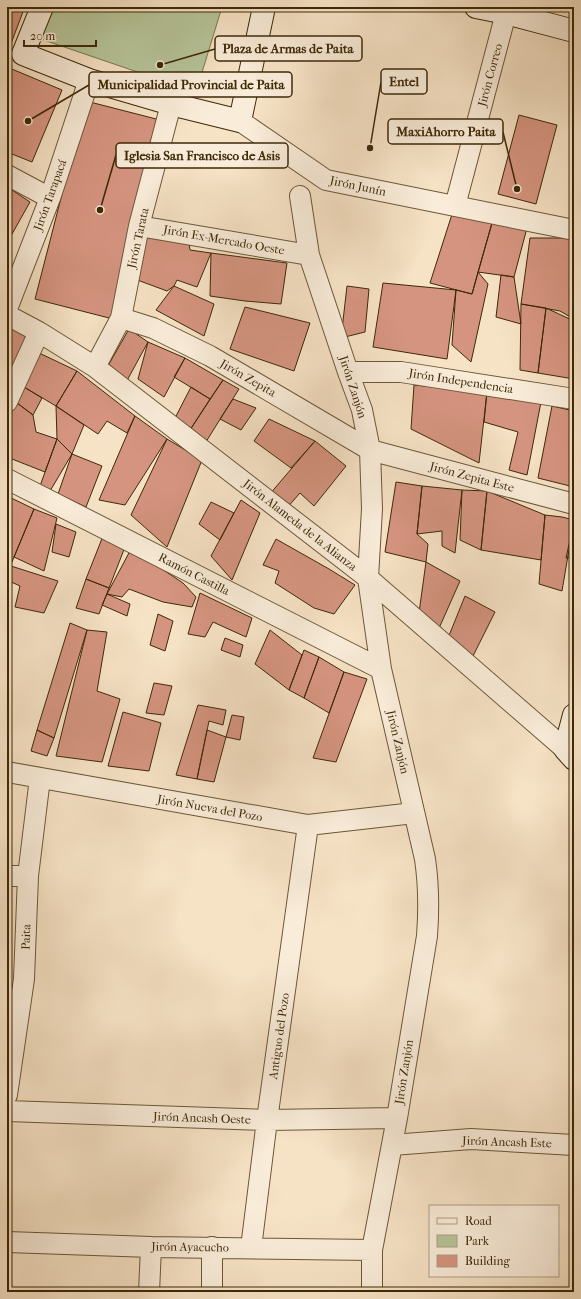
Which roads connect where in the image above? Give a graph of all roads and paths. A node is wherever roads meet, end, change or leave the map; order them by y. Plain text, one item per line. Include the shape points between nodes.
1 (42, 7) edge
2 (264, 7) edge
3 (476, 7) edge
4 (506, 13) junction
5 (574, 31) edge
6 (89, 80) junction
7 (171, 104) junction
8 (240, 121) junction
9 (7, 175) edge
10 (300, 196) dead end
11 (50, 198) junction
12 (455, 206) junction
13 (139, 226) junction
14 (574, 230) edge
15 (309, 254) junction
16 (7, 309) edge
17 (7, 315) edge
18 (121, 318) junction
19 (39, 332) junction
20 (95, 367) junction
21 (348, 372) junction
22 (574, 399) edge
23 (7, 402) edge
24 (370, 450) junction
25 (7, 479) edge
26 (574, 504) edge
27 (368, 578) junction
28 (381, 669) junction
29 (574, 715) edge
30 (569, 754) edge
31 (7, 772) edge
32 (40, 778) junction
33 (414, 813) junction
34 (308, 825) junction
35 (7, 876) edge
36 (28, 876) junction
37 (15, 978) edge
38 (7, 1095) edge
39 (7, 1112) edge
40 (397, 1118) junction
41 (267, 1120) junction
42 (392, 1145) junction
43 (574, 1145) edge
44 (7, 1242) edge
45 (150, 1247) junction
46 (212, 1247) junction
47 (251, 1248) junction
48 (372, 1250) junction
49 (149, 1292) edge
50 (212, 1292) edge
51 (372, 1292) edge

1 - 6 street, Jirón Junín via 23,54
2 - 8 street
3 - 4 street
4 - 5 street
4 - 12 street, Jirón Correo
6 - 7 street, Jirón Junín
6 - 11 street, Jirón Tarapacá
7 - 8 street, Jirón Junín
7 - 13 street, Jirón Tarata
8 - 12 street, Jirón Junín via 326,180
9 - 11 street
10 - 15 street, Jirón Zanjón
11 - 16 street, Jirón Tarapacá
12 - 14 street, Jirón Junín
13 - 15 street, Jirón Ex-Mercado Oeste
13 - 18 street, Jirón Tarata
15 - 21 street, Jirón Zanjón
17 - 19 street, Jirón Alameda de la Alianza
18 - 20 street, Jirón Tarata
18 - 24 street, Jirón Zepita via 153,328 210,356
19 - 20 street, Jirón Alameda de la Alianza
19 - 23 street
20 - 27 street, Jirón Alameda de la Alianza
21 - 22 street, Jirón Independencia via 401,372
21 - 24 street, Jirón Zanjón via 362,410
24 - 26 street, Jirón Zepita Este
24 - 27 street, Jirón Zanjón via 372,509
25 - 28 street, Ramón Castilla
27 - 28 street, Jirón Zanjón
27 - 30 street, Jirón Alameda de la Alianza
28 - 33 street, Jirón Zanjón
29 - 30 street
31 - 32 street, Jirón Nueva del Pozo
32 - 34 street, Jirón Nueva del Pozo
32 - 36 street, Paita
33 - 34 street, Jirón Nueva del Pozo
33 - 40 street, Jirón Zanjón via 428,878 427,936
34 - 41 street, Antiguo del Pozo
35 - 36 street
36 - 37 street, Paita
37 - 38 street, Paita
39 - 41 street, Jirón Ancash Oeste
40 - 41 street, Jirón Ancash Oeste
40 - 42 street, Jirón Zanjón
41 - 47 street, Antiguo del Pozo
42 - 43 street, Jirón Ancash Este via 471,1139
42 - 48 street, Jirón Zanjón
44 - 45 street, Jirón Ayacucho
45 - 46 street, Jirón Ayacucho
45 - 49 street
46 - 47 street, Jirón Ayacucho
46 - 50 street
47 - 48 street, Jirón Ayacucho
48 - 51 street, Jirón Zanjón

